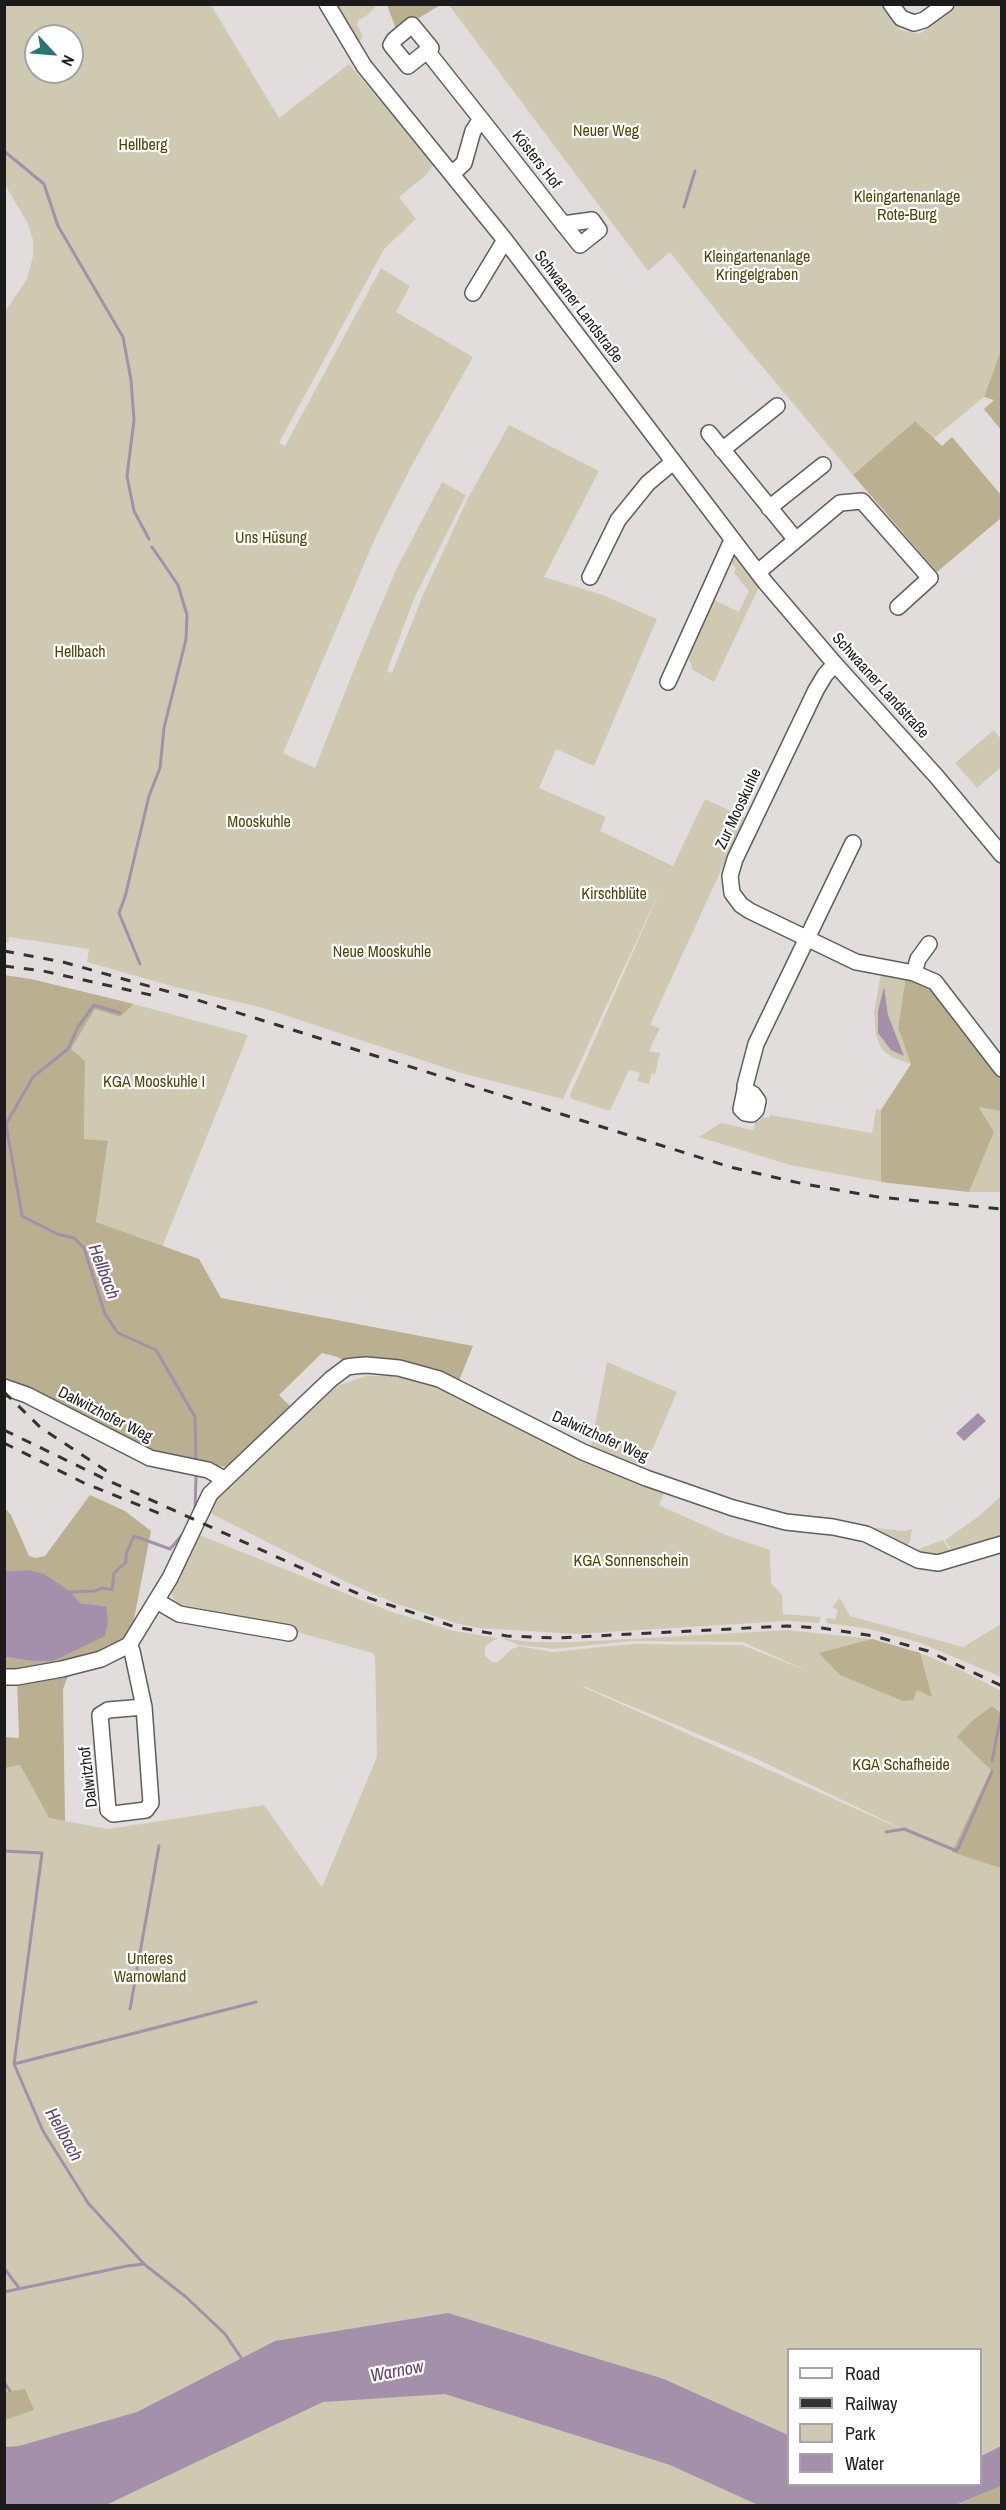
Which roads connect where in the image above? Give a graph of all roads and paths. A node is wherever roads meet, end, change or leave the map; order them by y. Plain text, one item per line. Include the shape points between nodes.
1 (327, 4) edge
2 (891, 4) edge
3 (946, 4) edge
4 (427, 51) dead end
5 (481, 119) junction
6 (453, 174) junction
7 (563, 224) dead end
8 (505, 240) junction
9 (473, 292) dead end
10 (777, 406) dead end
11 (709, 434) dead end
12 (723, 450) junction
13 (673, 462) junction
14 (823, 465) dead end
15 (769, 508) junction
16 (732, 540) junction
17 (796, 540) junction
18 (758, 572) junction
19 (590, 577) dead end
20 (898, 607) dead end
21 (835, 664) junction
22 (668, 682) dead end
23 (854, 843) dead end
24 (1002, 855) edge
25 (808, 939) junction
26 (929, 944) dead end
27 (914, 973) junction
28 (1002, 1069) edge
29 (745, 1090) dead end
30 (4, 1387) edge
31 (224, 1479) junction
32 (1002, 1544) edge
33 (157, 1601) junction
34 (289, 1633) dead end
35 (129, 1645) junction
36 (4, 1677) edge
37 (144, 1707) junction

1 - 6 street, Schwaaner Landstraße via 364,66
2 - 3 street via 901,18 914,23
4 - 5 street, Kösters Hof
5 - 6 street via 472,131 464,163
5 - 7 street, Kösters Hof
6 - 8 street, Schwaaner Landstraße
8 - 9 street
8 - 13 street, Schwaaner Landstraße
10 - 12 street
11 - 12 street
12 - 15 street
13 - 16 street, Schwaaner Landstraße
13 - 19 street via 648,483 618,520
14 - 15 street
15 - 17 street
16 - 18 street, Schwaaner Landstraße
16 - 22 street
17 - 18 street
17 - 20 street via 840,503 862,501 930,578
18 - 21 street, Schwaaner Landstraße
21 - 24 street, Schwaaner Landstraße
21 - 25 street, Zur Mooskuhle via 816,690 730,876 732,893 741,905
23 - 25 street
25 - 27 street, Zur Mooskuhle via 864,964
25 - 29 street via 756,1044
26 - 27 street
27 - 28 street, Zur Mooskuhle via 929,977 941,987
30 - 31 street, Dalwitzhofer Weg via 150,1458 208,1470
31 - 32 street, Dalwitzhofer Weg via 340,1372 354,1366 377,1365 438,1379 608,1463 733,1508 786,1522 854,1531 928,1563
31 - 33 street, Dalwitzhofer Weg via 201,1510
33 - 34 street via 179,1614
33 - 35 street
35 - 36 street via 101,1659 62,1669
35 - 37 street, Dalwitzhof
37 - 37 street, Dalwitzhof via 108,1710 100,1715 108,1810 113,1814 146,1810 150,1803

